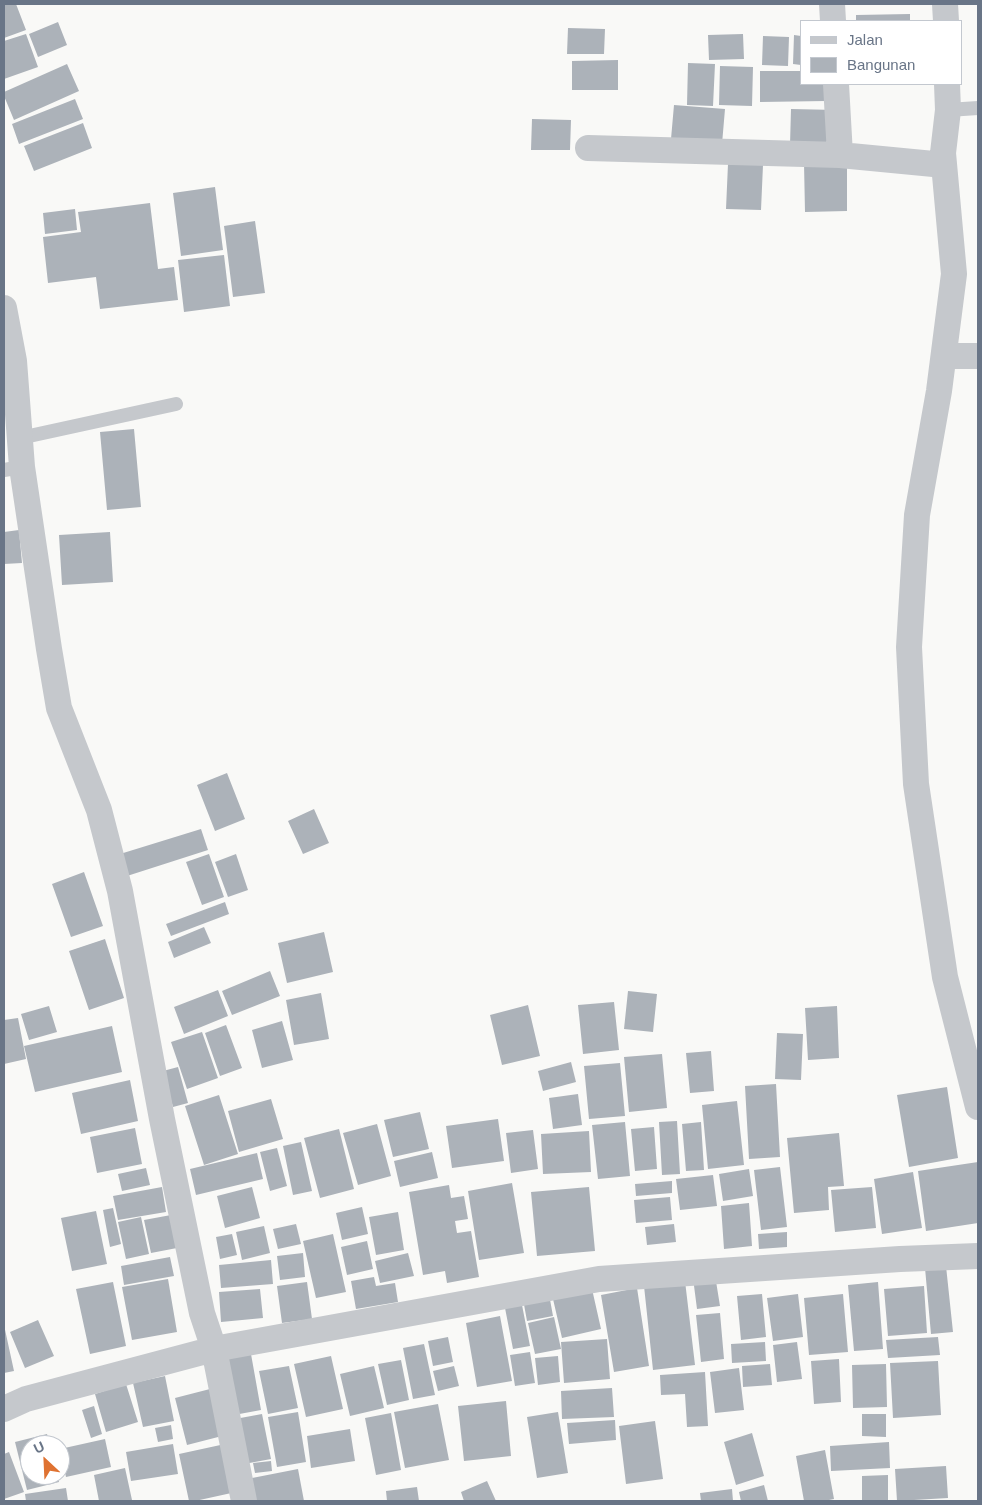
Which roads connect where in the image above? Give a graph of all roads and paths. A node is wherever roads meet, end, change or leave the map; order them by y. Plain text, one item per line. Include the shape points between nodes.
1 (832, 4) edge
2 (945, 4) edge
3 (833, 20) edge
4 (946, 20) edge
5 (836, 85) edge
6 (947, 85) edge
7 (978, 108) edge
8 (948, 110) junction
9 (588, 148) dead end
10 (840, 155) junction
11 (944, 165) junction
12 (4, 308) edge
13 (944, 356) junction
14 (978, 356) edge
15 (176, 404) dead end
16 (20, 438) junction
17 (13, 469) edge
18 (978, 1107) edge
19 (978, 1256) edge
20 (214, 1349) junction
21 (4, 1409) edge
22 (244, 1501) edge

1 - 3 street
2 - 4 street
5 - 10 street
6 - 8 street
7 - 8 lane
8 - 11 street
9 - 10 street
10 - 11 street
11 - 13 street via 954,274
12 - 16 street via 14,361
13 - 14 street
13 - 18 street via 917,515 909,647 916,784 946,977
15 - 16 lane
16 - 17 street
17 - 20 street via 60,708 98,810 120,891 162,1119 202,1313
19 - 20 street via 599,1279
20 - 21 street via 26,1399
20 - 22 street

